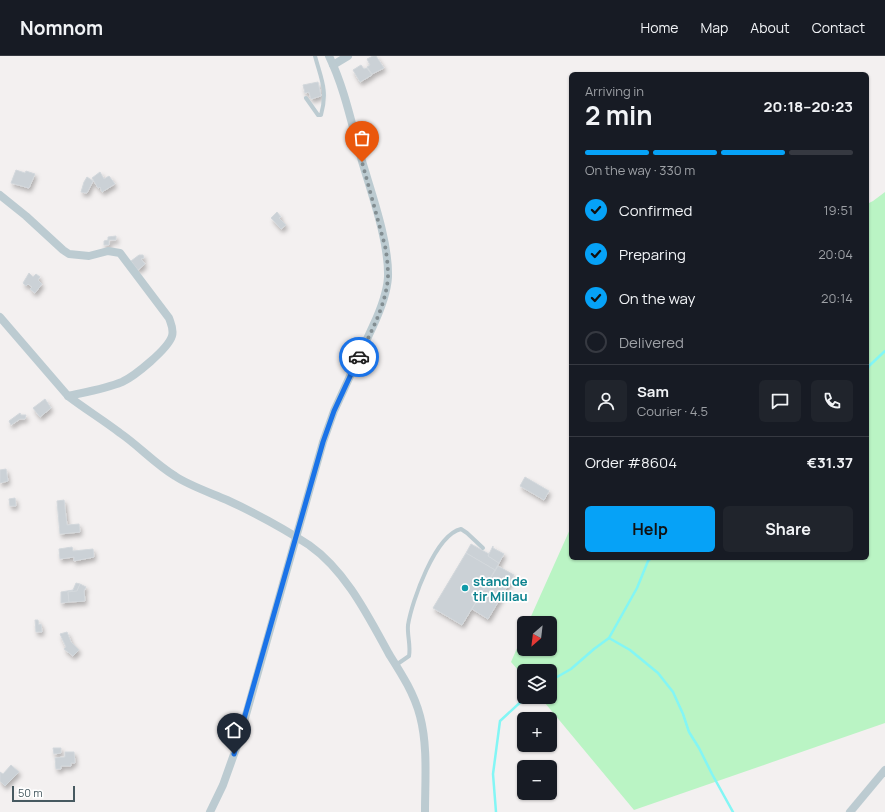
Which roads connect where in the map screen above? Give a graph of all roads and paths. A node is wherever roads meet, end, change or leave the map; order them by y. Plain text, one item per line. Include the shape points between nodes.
1 (315, 56) edge
2 (329, 56) edge
3 (348, 56) edge
4 (333, 65) junction
5 (306, 98) dead end
6 (0, 195) edge
7 (0, 316) edge
8 (68, 396) junction
9 (296, 538) junction
10 (483, 548) dead end
11 (396, 665) junction
12 (885, 770) edge
13 (210, 812) edge
14 (425, 812) edge
15 (850, 812) edge

1 - 5 lane via 325,93 321,115 318,115
2 - 4 street
3 - 4 street
4 - 9 street via 382,232 388,278 379,312 328,427
6 - 8 street via 68,254 89,256 108,250 120,253 169,318 173,329 172,338 160,352 130,377 101,389
7 - 8 street
8 - 9 street via 175,476 242,507
9 - 11 street via 310,546 345,582 364,609
9 - 13 street via 238,743
10 - 11 lane via 461,529 454,531 446,539 421,580 415,597 408,626 409,656
11 - 14 street via 415,700 424,735
12 - 15 street

